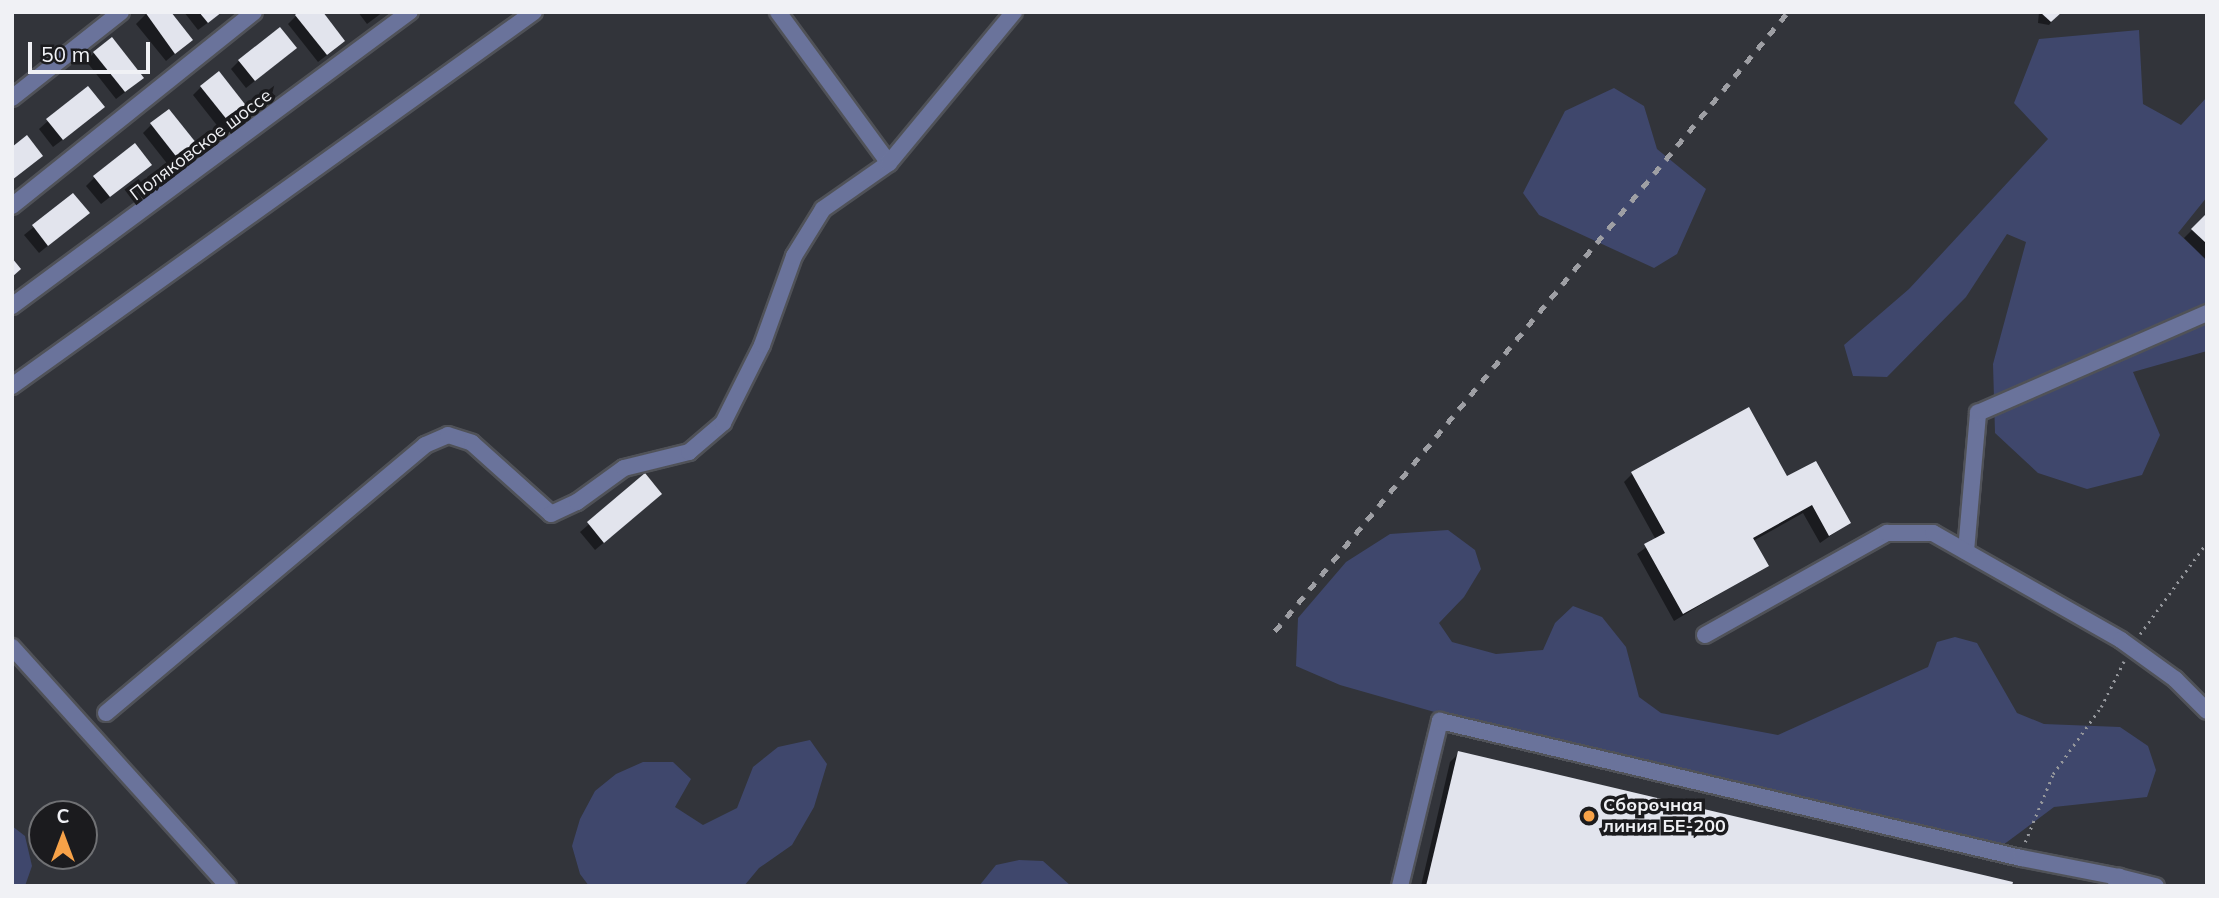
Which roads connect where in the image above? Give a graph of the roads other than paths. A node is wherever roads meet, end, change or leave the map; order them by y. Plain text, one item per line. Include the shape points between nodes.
1 (121, 12) edge
2 (254, 12) edge
3 (411, 12) edge
4 (534, 12) edge
5 (778, 12) edge
6 (1014, 12) edge
7 (12, 99) edge
8 (889, 163) junction
9 (12, 206) edge
10 (12, 306) edge
11 (2207, 313) edge
12 (12, 386) edge
13 (1966, 551) junction
14 (1705, 635) dead end
15 (12, 647) edge
16 (2207, 710) edge
17 (106, 713) dead end
18 (2118, 881) edge
19 (228, 886) edge
20 (1400, 886) edge
21 (2156, 886) edge

1 - 7 street
2 - 9 street
3 - 10 street, Поляковское шоссе
4 - 12 street
5 - 8 street
6 - 8 street
8 - 17 street via 823,209 794,256 762,345 723,423 689,452 624,468 577,502 551,514 472,443 449,435 425,445
11 - 13 street via 1978,413
13 - 14 street via 1933,533 1887,533
13 - 16 street via 2131,648 2175,679
15 - 19 street
18 - 20 street via 1440,721
18 - 21 street

